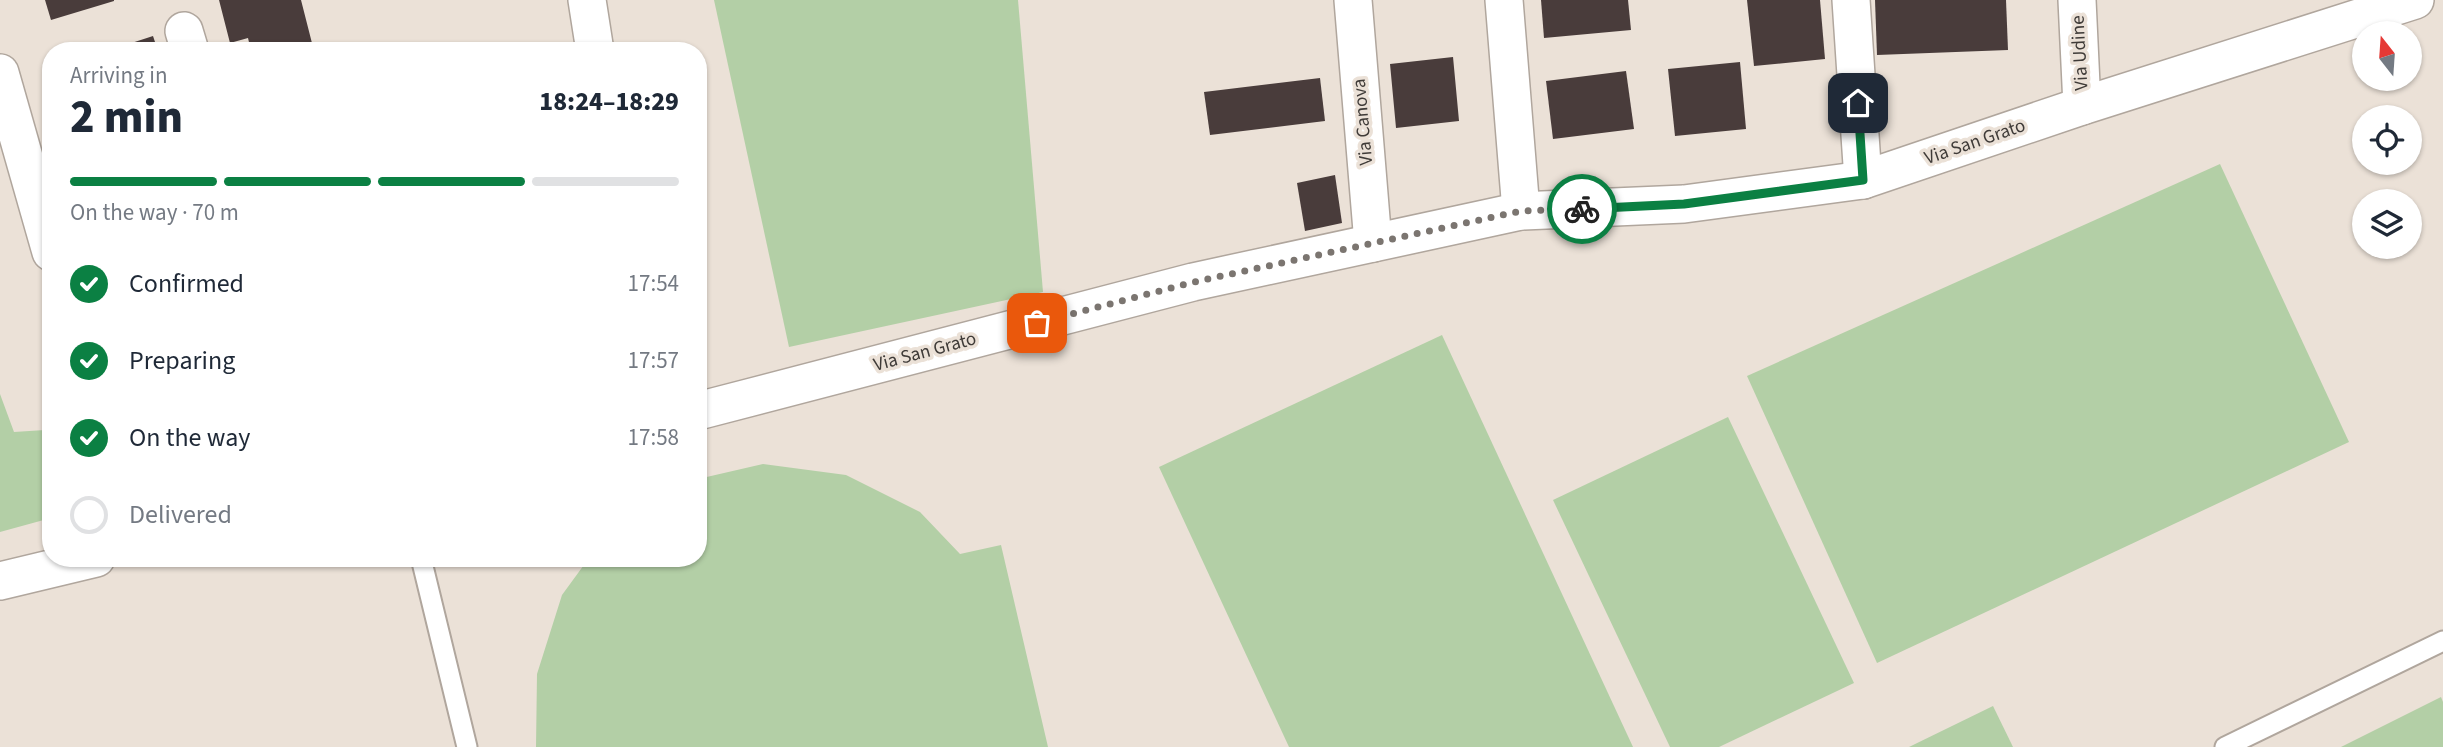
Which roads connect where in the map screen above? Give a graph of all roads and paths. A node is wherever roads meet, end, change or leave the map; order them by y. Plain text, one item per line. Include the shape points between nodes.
1 (587, 0) edge
2 (1353, 0) edge
3 (1504, 0) edge
4 (1851, 0) edge
5 (2077, 0) edge
6 (2415, 0) edge
7 (594, 42) edge
8 (0, 73) edge
9 (2082, 106) junction
10 (1863, 180) junction
11 (1521, 211) junction
12 (42, 220) edge
13 (1373, 243) junction
14 (707, 409) edge
15 (58, 567) edge
16 (423, 567) edge
17 (0, 581) edge
18 (2443, 641) edge
19 (467, 747) edge
20 (2225, 747) edge

1 - 7 street
2 - 13 street, Via Canova
3 - 11 street
4 - 10 street
5 - 9 street, Via Udine
6 - 9 street, Via San Grato
8 - 12 street
9 - 10 street, Via San Grato
10 - 11 street, Via San Grato via 1684,204
11 - 13 street, Via San Grato
13 - 14 street, Via San Grato via 1194,282
15 - 17 street
16 - 19 lane
18 - 20 lane

